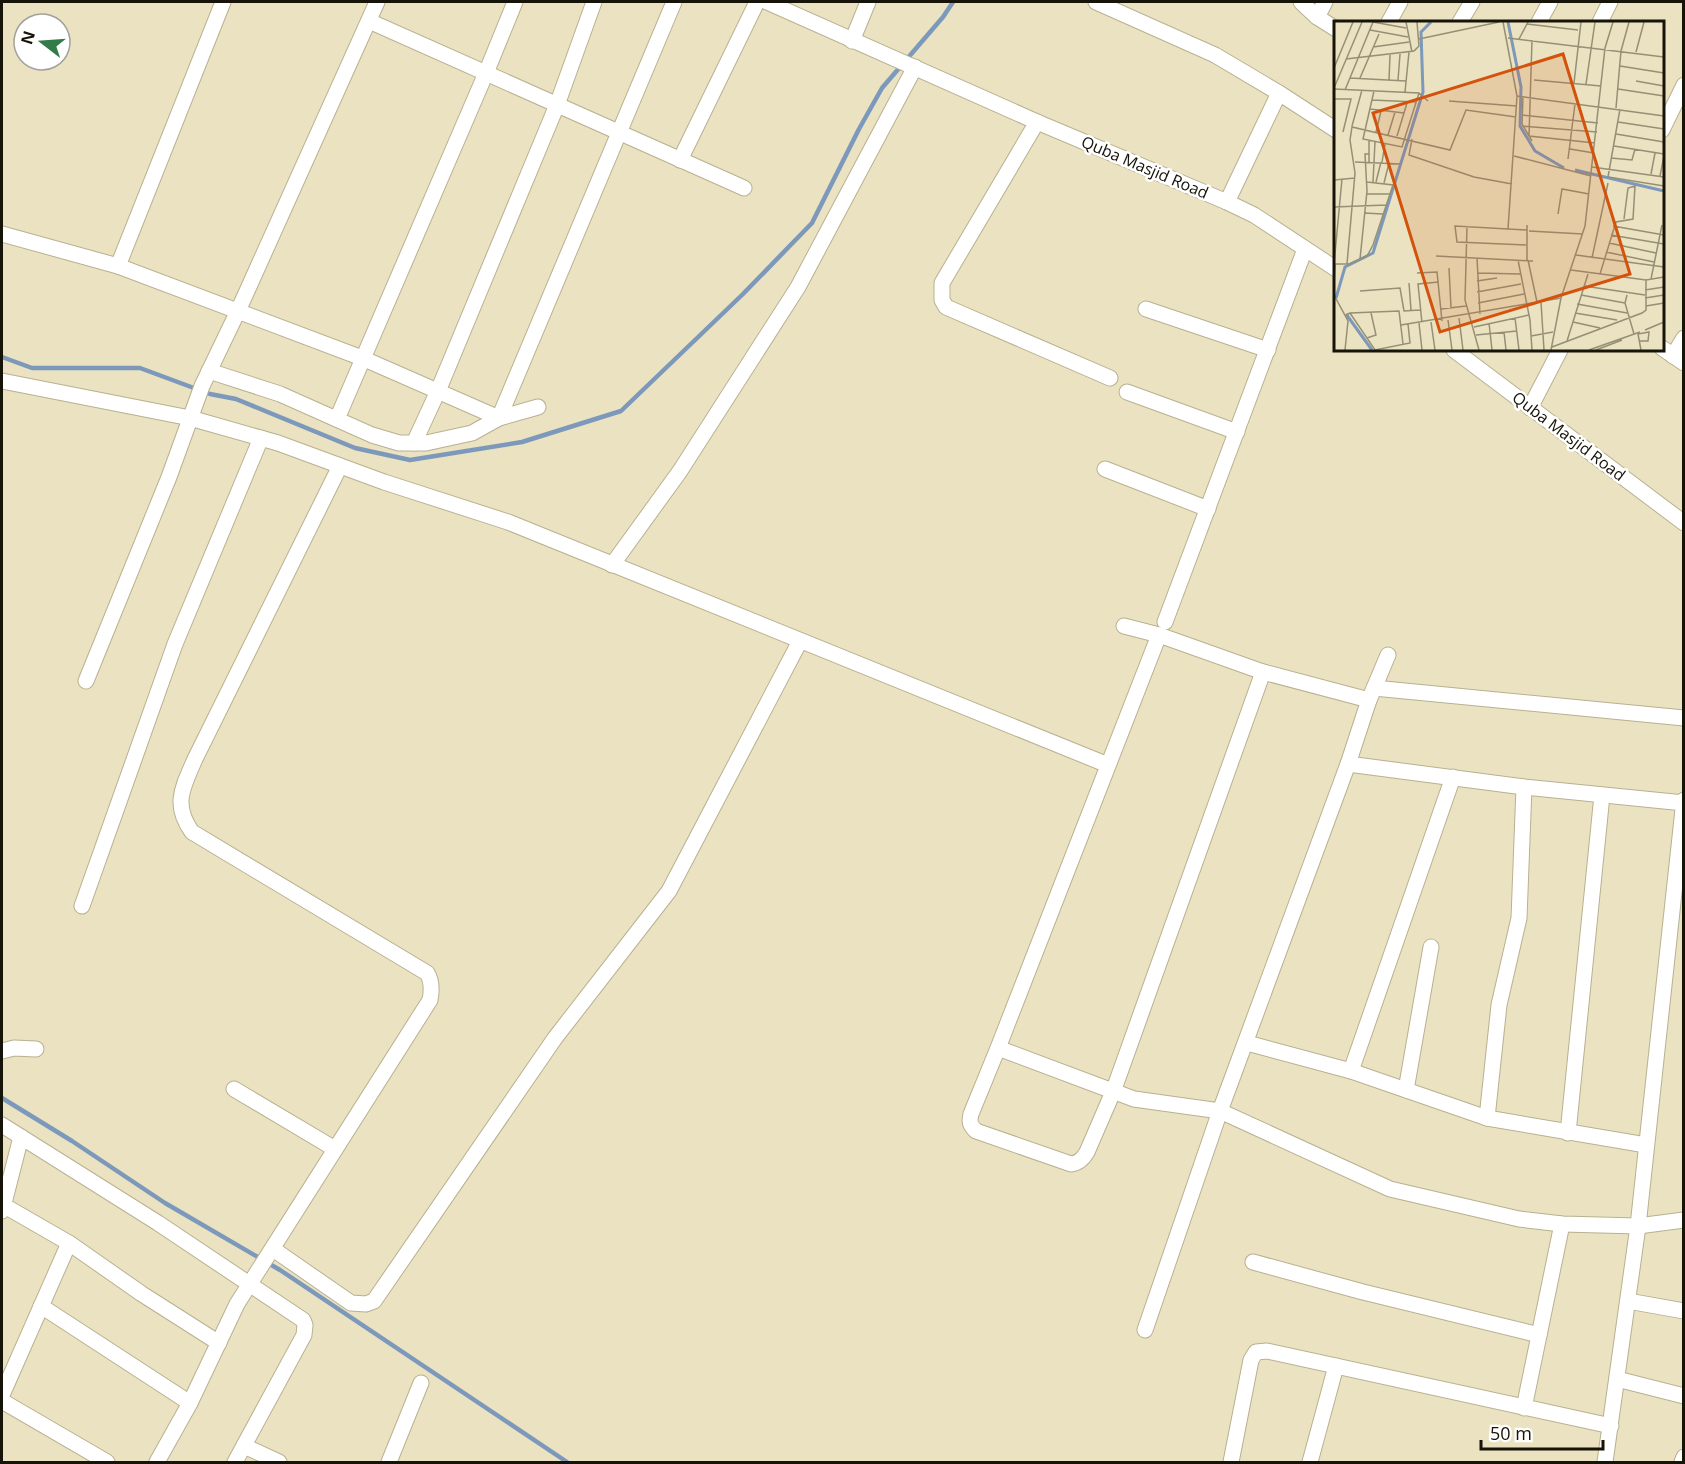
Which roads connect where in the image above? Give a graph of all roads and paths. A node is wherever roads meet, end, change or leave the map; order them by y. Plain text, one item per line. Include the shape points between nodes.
1 (223, 2) edge
2 (378, 2) edge
3 (515, 2) edge
4 (594, 2) edge
5 (674, 2) edge
6 (757, 2) edge
7 (767, 2) edge
8 (868, 2) edge
9 (1096, 2) edge
10 (1301, 2) edge
11 (1325, 2) edge
12 (1400, 2) edge
13 (1472, 2) edge
14 (1550, 2) edge
15 (1610, 2) edge
16 (1317, 17) junction
17 (369, 21) junction
18 (1390, 21) edge
19 (1461, 21) edge
20 (1540, 21) edge
21 (1600, 21) edge
22 (1334, 28) edge
23 (852, 41) junction
24 (915, 67) junction
25 (486, 73) junction
26 (1683, 85) edge
27 (1279, 93) junction
28 (557, 105) junction
29 (1037, 122) junction
30 (1664, 126) edge
31 (1334, 129) edge
32 (620, 133) junction
33 (680, 160) junction
34 (744, 188) dead end
35 (1227, 202) junction
36 (2, 234) edge
37 (1305, 249) junction
38 (118, 266) junction
39 (1334, 269) edge
40 (1146, 309) dead end
41 (238, 311) junction
42 (1683, 338) edge
43 (1268, 350) junction
44 (1455, 351) edge
45 (1559, 351) edge
46 (1673, 356) edge
47 (362, 358) junction
48 (209, 370) junction
49 (1110, 378) dead end
50 (2, 381) edge
51 (438, 390) junction
52 (1127, 392) dead end
53 (538, 406) dead end
54 (1530, 408) junction
55 (190, 418) junction
56 (499, 418) junction
57 (337, 419) junction
58 (1237, 432) junction
59 (261, 438) junction
60 (414, 443) junction
61 (340, 466) junction
62 (1105, 468) dead end
63 (1208, 508) junction
64 (1683, 523) edge
65 (612, 565) junction
66 (1124, 626) dead end
67 (1162, 628) junction
68 (800, 640) junction
69 (1388, 655) dead end
70 (1263, 672) junction
71 (86, 681) dead end
72 (1371, 694) junction
73 (1683, 718) edge
74 (1348, 764) junction
75 (1108, 765) junction
76 (1453, 777) junction
77 (1524, 788) junction
78 (1602, 795) junction
79 (1683, 802) edge
80 (82, 906) dead end
81 (1431, 946) dead end
82 (1247, 1043) junction
83 (998, 1048) junction
84 (36, 1049) dead end
85 (2, 1052) edge
86 (1351, 1071) junction
87 (234, 1089) dead end
88 (1406, 1090) junction
89 (1113, 1092) junction
90 (1220, 1111) junction
91 (1487, 1118) junction
92 (2, 1125) edge
93 (1568, 1133) junction
94 (21, 1137) junction
95 (1646, 1145) junction
96 (335, 1149) junction
97 (2, 1208) edge
98 (1683, 1220) edge
99 (1562, 1224) junction
100 (1638, 1226) junction
101 (69, 1243) junction
102 (272, 1251) junction
103 (1253, 1262) dead end
104 (254, 1279) junction
105 (1628, 1300) junction
106 (41, 1306) junction
107 (1683, 1311) edge
108 (1145, 1330) dead end
109 (1539, 1335) junction
110 (219, 1343) junction
111 (1336, 1366) junction
112 (1617, 1379) junction
113 (421, 1383) dead end
114 (2, 1395) edge
115 (1683, 1396) edge
116 (2, 1401) edge
117 (190, 1403) junction
118 (1524, 1408) junction
119 (1611, 1426) junction
120 (244, 1446) junction
121 (1683, 1457) edge
122 (108, 1462) edge
123 (157, 1462) edge
124 (236, 1462) edge
125 (279, 1462) edge
126 (389, 1462) edge
127 (1231, 1462) edge
128 (1310, 1462) edge
129 (1605, 1462) edge
130 (1682, 1462) edge

1 - 38 street
2 - 17 street
3 - 25 street
4 - 28 street
5 - 32 street
6 - 33 street
7 - 23 street, Quba Masjid Road
8 - 23 street
9 - 27 street via 1215,55
10 - 16 street
11 - 16 street
12 - 18 street
13 - 19 street
14 - 20 street
15 - 21 street
16 - 22 street
17 - 25 street
17 - 41 street
23 - 24 street, Quba Masjid Road
24 - 29 street, Quba Masjid Road
24 - 65 street via 798,287 680,471
25 - 28 street
25 - 47 street
26 - 30 street
27 - 31 street
27 - 35 street
28 - 32 street
28 - 51 street
29 - 35 street, Quba Masjid Road
29 - 49 street via 942,283 942,300 946,307
32 - 33 street
32 - 56 street
33 - 34 street
35 - 37 street, Quba Masjid Road
36 - 38 street
37 - 39 street, Quba Masjid Road
37 - 43 street
38 - 41 street
40 - 43 street
41 - 47 street
41 - 48 street
42 - 46 street
43 - 58 street
44 - 54 street, Quba Masjid Road
45 - 54 street
47 - 51 street
47 - 57 street
48 - 55 street
48 - 57 street
50 - 55 street
51 - 56 street
51 - 60 street
52 - 58 street
53 - 56 street
54 - 64 street, Quba Masjid Road
55 - 59 street
55 - 71 street
56 - 60 street via 472,433
57 - 60 street via 372,435
58 - 63 street
59 - 61 street
59 - 80 street via 175,644
61 - 65 street via 508,522
61 - 96 street via 195,759 180,804 183,819 192,832 430,978 430,1000
62 - 63 street
63 - 67 street
65 - 68 street
66 - 67 street
67 - 70 street
67 - 75 street
68 - 75 street
68 - 102 street via 669,891 555,1038 374,1301 351,1303
69 - 72 street
70 - 72 street
70 - 89 street
72 - 73 street
72 - 74 street
74 - 76 street
74 - 82 street
75 - 83 street
76 - 77 street
76 - 86 street
77 - 78 street
77 - 91 street via 1519,918 1499,1005
78 - 79 street
78 - 93 street
79 - 95 street
81 - 88 street
82 - 86 street
82 - 90 street
83 - 89 street
83 - 89 street via 970,1114 969,1121 976,1131 1077,1163 1087,1152
84 - 85 street
86 - 88 street
87 - 96 street
88 - 91 street
89 - 90 street
90 - 99 street via 1390,1189 1519,1219
90 - 108 street
91 - 93 street
92 - 94 street
93 - 95 street
94 - 97 street
94 - 104 street
95 - 100 street
96 - 102 street
97 - 101 street
98 - 100 street
99 - 100 street
99 - 109 street
100 - 105 street
101 - 106 street
101 - 110 street
102 - 104 street
103 - 109 street
104 - 110 street
104 - 120 street via 300,1317 305,1330
105 - 107 street
105 - 112 street
106 - 114 street
106 - 117 street
109 - 118 street
110 - 117 street
111 - 118 street
111 - 127 street via 1256,1352 1251,1360
111 - 128 street
112 - 115 street
112 - 119 street
113 - 126 street
116 - 122 street
117 - 123 street
118 - 119 street
119 - 129 street
120 - 124 street
120 - 125 street
121 - 130 street

